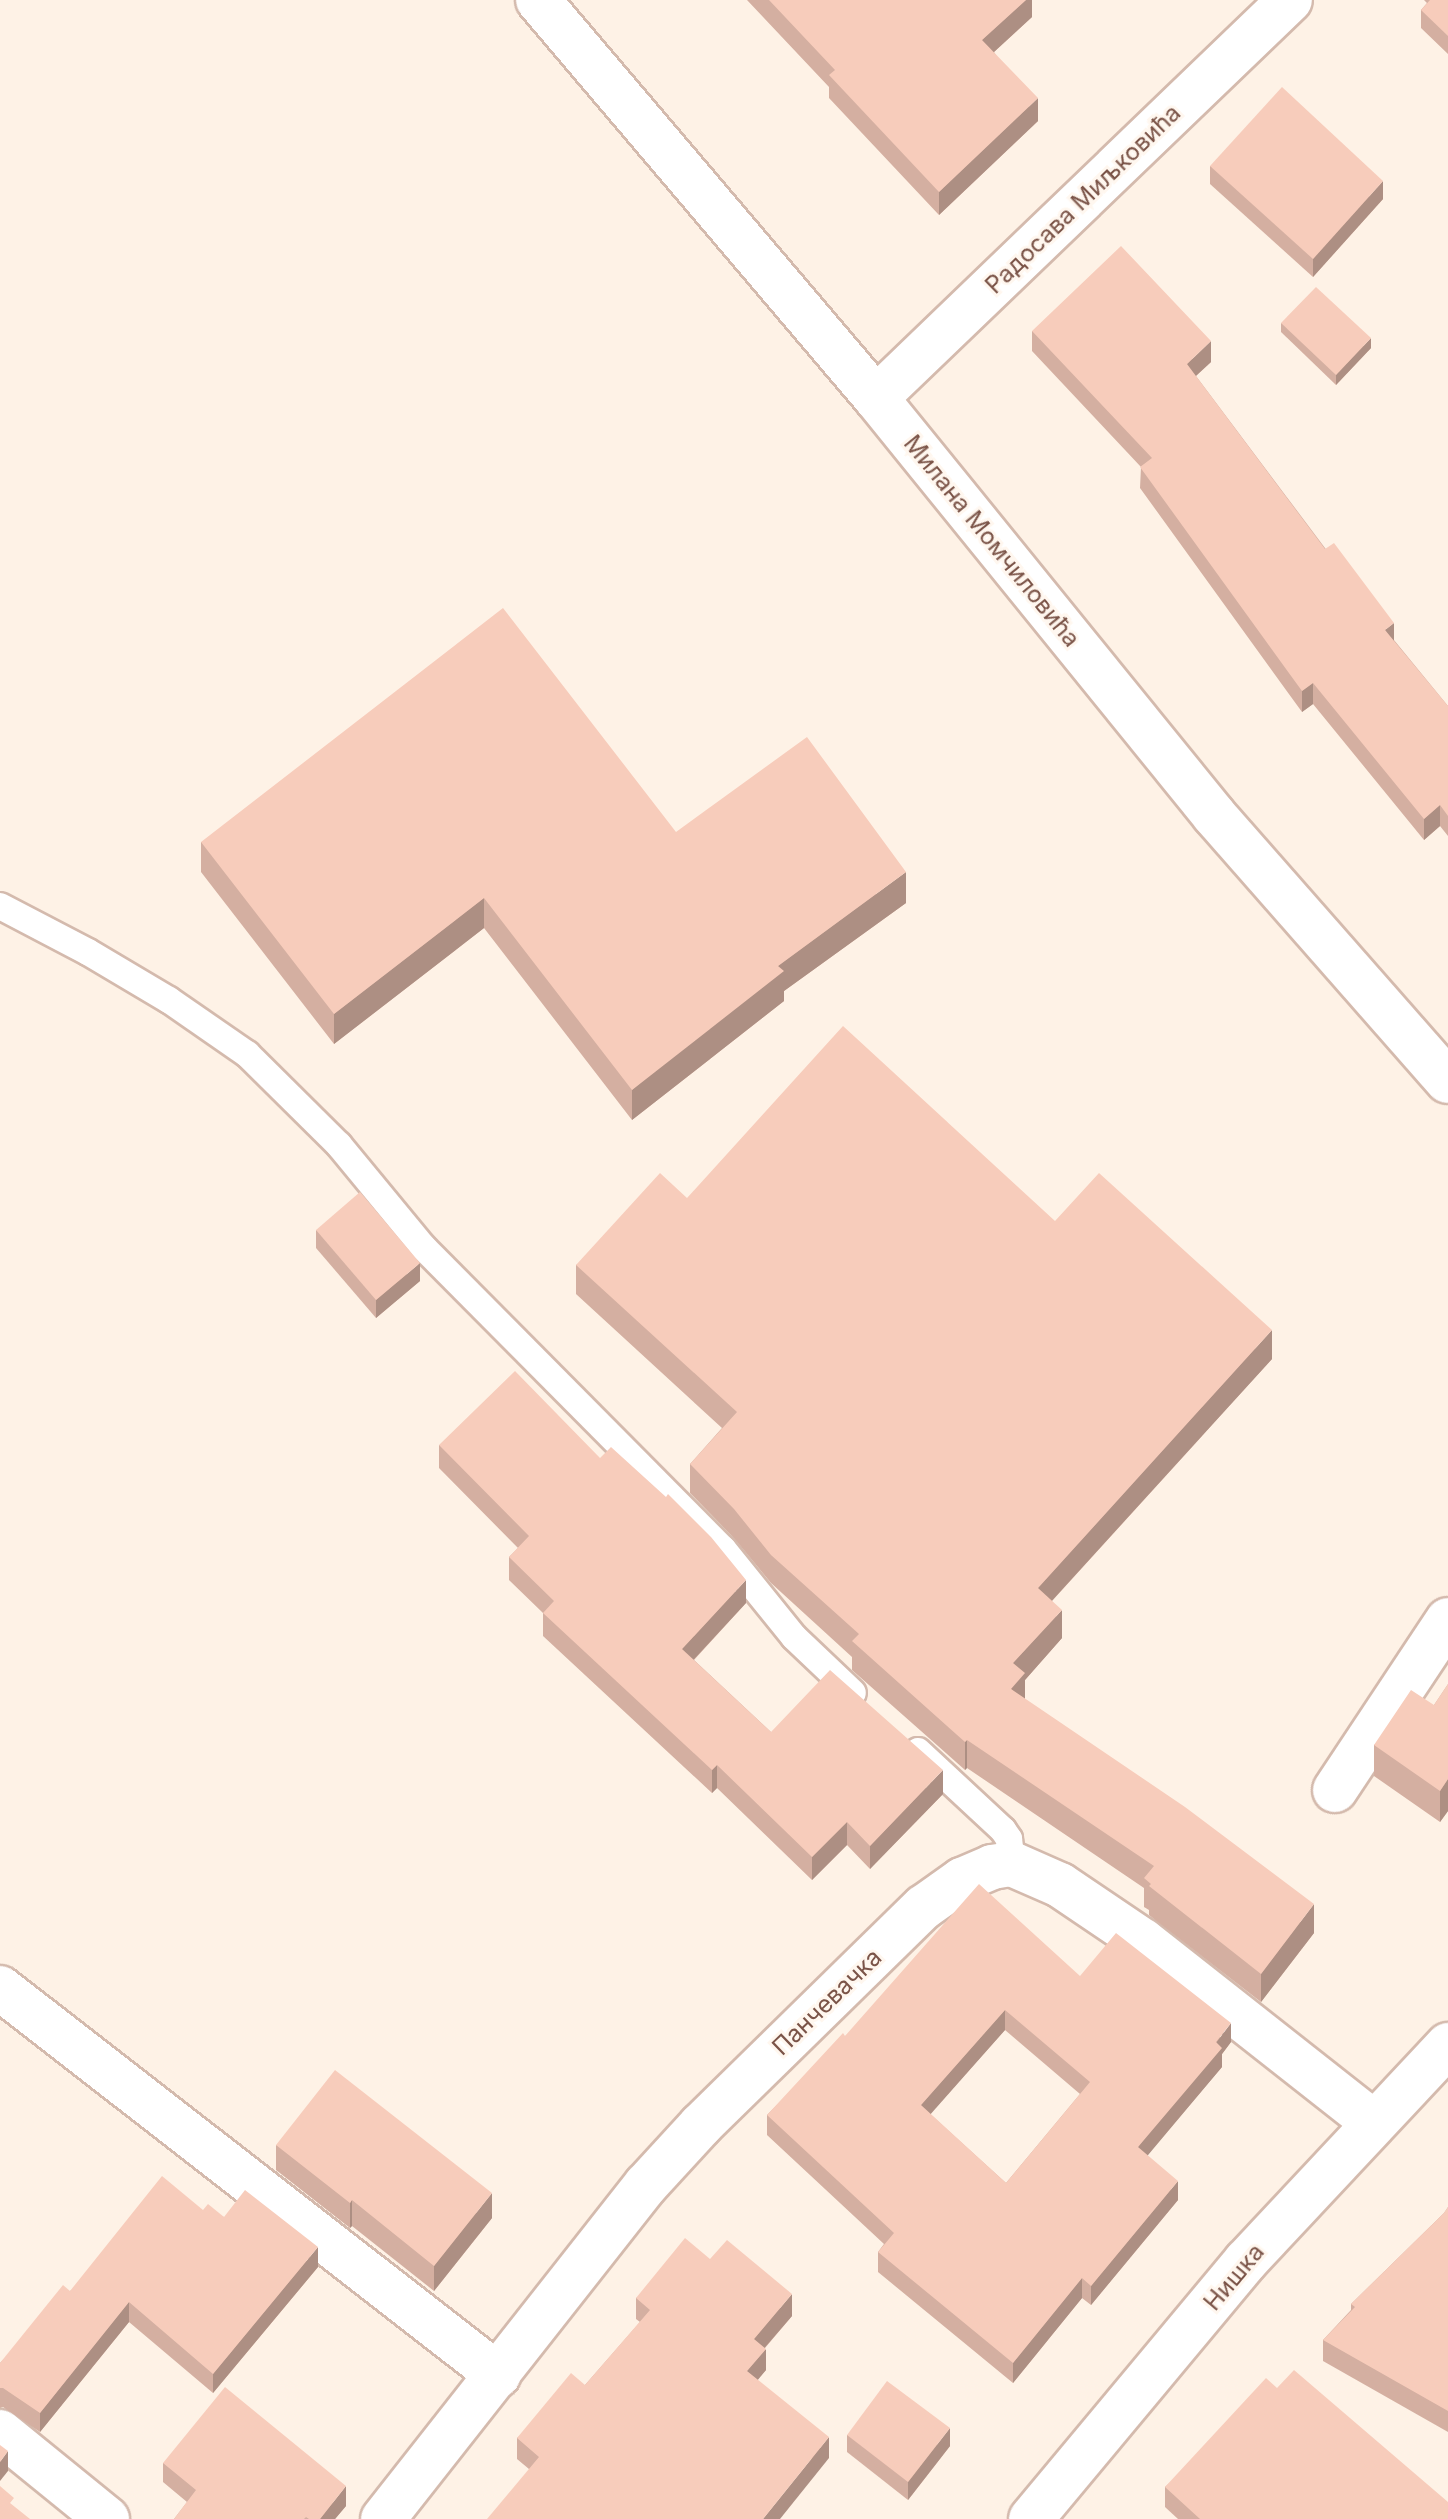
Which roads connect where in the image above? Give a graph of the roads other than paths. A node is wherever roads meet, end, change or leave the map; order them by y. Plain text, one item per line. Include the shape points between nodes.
1 (538, 0) edge
2 (1290, 0) edge
3 (876, 398) junction
4 (0, 906) edge
5 (1448, 1081) edge
6 (1448, 1620) edge
7 (874, 1713) edge
8 (897, 1733) edge
9 (1335, 1790) dead end
10 (1012, 1864) junction
11 (0, 1988) edge
12 (1448, 2045) edge
13 (1374, 2123) junction
14 (498, 2375) junction
15 (0, 2432) edge
16 (107, 2519) edge
17 (383, 2519) edge
18 (1031, 2519) edge

1 - 3 street, Милана Момчиловића
2 - 3 street, Радосава Миљковића
3 - 5 street, Милана Момчиловића via 1214,815
4 - 7 lane via 102,960 247,1054 339,1145 424,1248 723,1549 794,1637
6 - 9 street
8 - 10 lane via 1003,1830
10 - 13 street via 1060,1885 1143,1941
10 - 14 street, Панчевачка via 962,1880 924,1907 764,2063 646,2185
11 - 14 street
12 - 13 street, Нишка
13 - 18 street, Нишка via 1246,2261
14 - 17 street, Панчевачка
15 - 16 street

